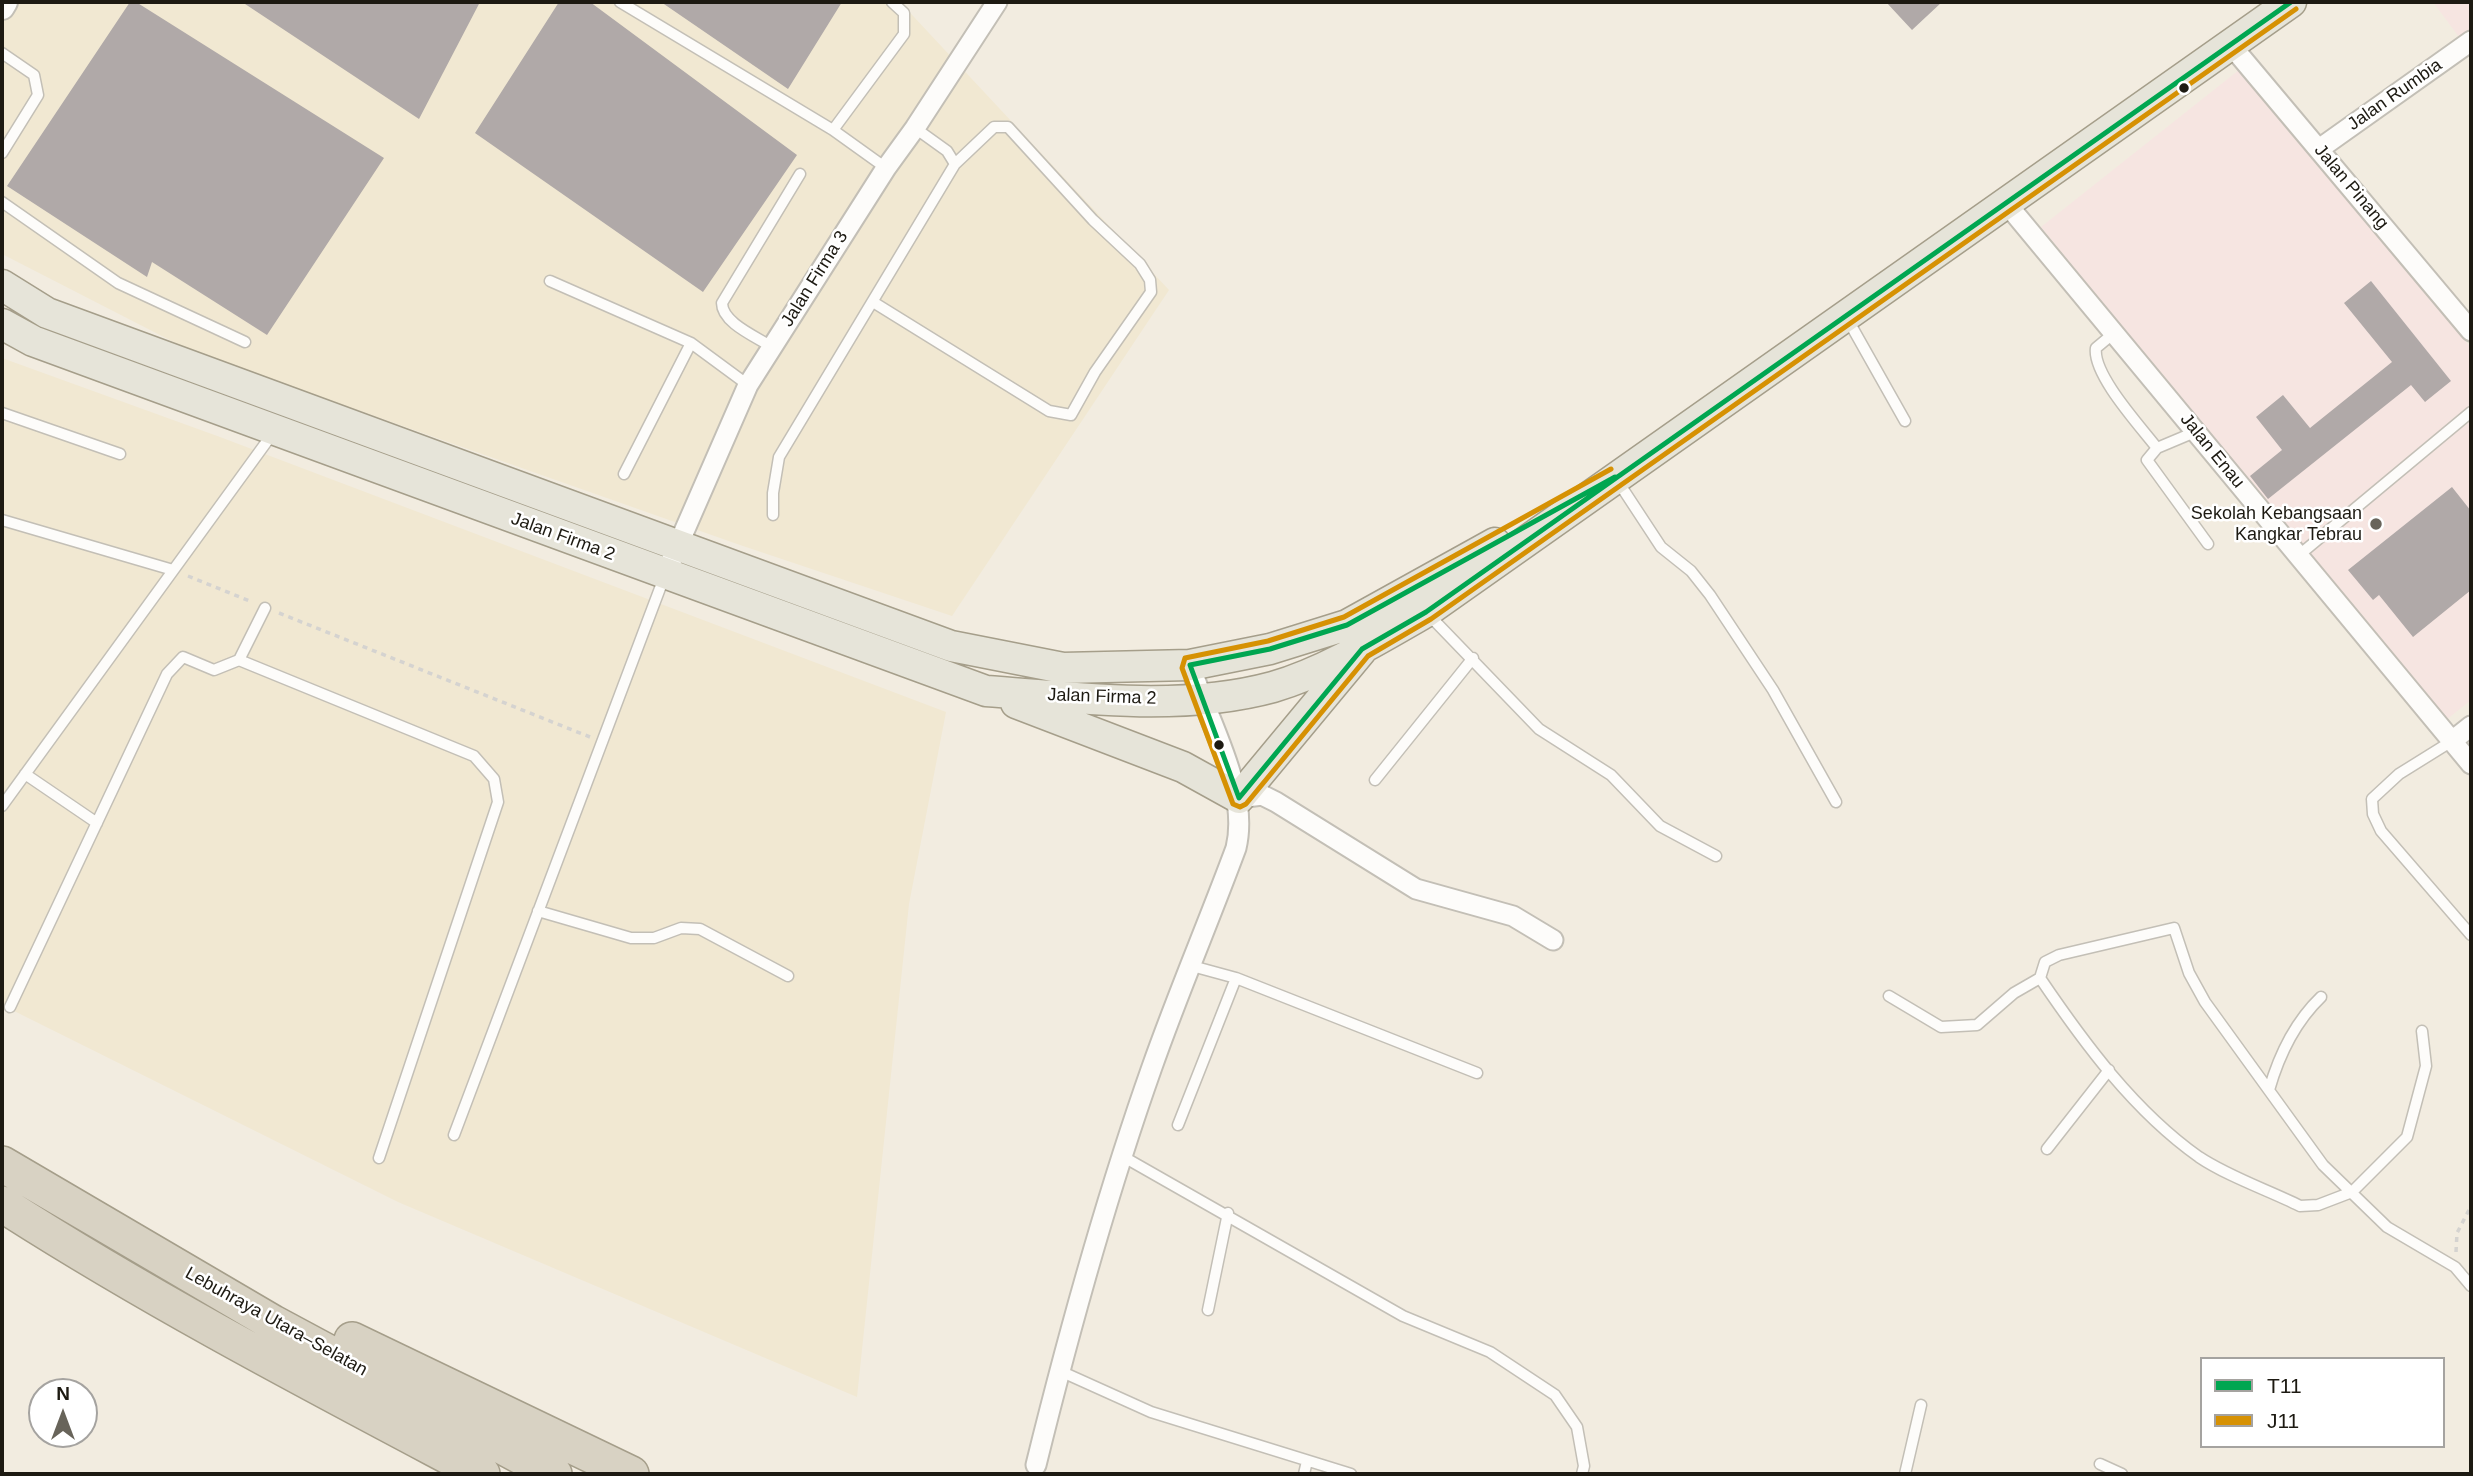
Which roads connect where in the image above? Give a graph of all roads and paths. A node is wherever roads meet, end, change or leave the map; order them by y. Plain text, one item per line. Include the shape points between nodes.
1 (5, 2) edge
2 (620, 2) edge
3 (892, 2) edge
4 (998, 2) edge
5 (2291, 2) edge
6 (2, 7) edge
7 (2471, 41) edge
8 (2230, 44) junction
9 (2, 53) edge
10 (915, 128) junction
11 (833, 130) junction
12 (2319, 149) junction
13 (2, 153) edge
14 (955, 164) junction
15 (886, 168) junction
16 (800, 174) dead end
17 (2, 202) edge
18 (2006, 203) junction
19 (550, 281) dead end
20 (2, 285) edge
21 (873, 302) junction
22 (1846, 317) junction
23 (2, 324) edge
24 (2471, 331) edge
25 (2114, 333) junction
26 (245, 342) dead end
27 (691, 343) junction
28 (772, 347) junction
29 (748, 385) junction
30 (2471, 412) edge
31 (2, 413) edge
32 (1905, 421) dead end
33 (275, 430) junction
34 (2196, 431) junction
35 (2157, 448) junction
36 (120, 454) dead end
37 (624, 474) dead end
38 (1615, 477) junction
39 (773, 515) dead end
40 (2, 520) edge
41 (2208, 544) dead end
42 (680, 546) junction
43 (2298, 556) junction
44 (173, 570) junction
45 (665, 575) junction
46 (1417, 601) junction
47 (265, 608) junction
48 (1362, 649) junction
49 (1473, 658) junction
50 (239, 660) junction
51 (1190, 665) junction
52 (986, 691) junction
53 (1202, 701) junction
54 (2471, 726) edge
55 (2452, 741) junction
56 (602, 742) junction
57 (2471, 764) edge
58 (25, 774) junction
59 (1375, 780) dead end
60 (1239, 797) junction
61 (1836, 802) dead end
62 (2, 806) edge
63 (97, 823) junction
64 (1716, 856) dead end
65 (538, 911) junction
66 (2471, 936) edge
67 (1553, 940) dead end
68 (1192, 966) junction
69 (788, 976) dead end
70 (1236, 978) junction
71 (2040, 978) junction
72 (1889, 996) dead end
73 (2321, 997) dead end
74 (10, 1007) dead end
75 (2422, 1031) dead end
76 (2109, 1070) junction
77 (1478, 1073) dead end
78 (2269, 1090) junction
79 (1178, 1125) dead end
80 (454, 1135) dead end
81 (2047, 1149) dead end
82 (1122, 1156) junction
83 (379, 1158) dead end
84 (2, 1164) edge
85 (2352, 1192) junction
86 (2, 1204) edge
87 (2471, 1206) edge
88 (1228, 1213) junction
89 (2455, 1267) junction
90 (2471, 1286) edge
91 (1208, 1310) dead end
92 (273, 1323) junction
93 (1060, 1371) junction
94 (1921, 1405) dead end
95 (1307, 1461) junction
96 (2100, 1464) dead end
97 (1037, 1465) dead end
98 (482, 1474) edge
99 (554, 1474) edge
100 (631, 1474) edge
101 (1304, 1474) edge
102 (1351, 1474) edge
103 (1582, 1474) edge
104 (1905, 1474) edge
105 (2122, 1474) edge

1 - 6 street
2 - 11 lane
3 - 11 lane via 904,13 904,34
4 - 10 street, Jalan Firma 3
5 - 8 main road, Jalan Firma 2
7 - 12 street, Jalan Rumbia
8 - 12 street, Jalan Pinang
8 - 18 main road, Jalan Firma 2
9 - 13 lane via 34,75 38,95
10 - 14 lane via 947,151
10 - 15 street, Jalan Firma 3
11 - 15 lane
12 - 24 street, Jalan Pinang
14 - 21 lane
14 - 21 lane via 995,127 1008,127 1140,264 1151,292 1071,415 1049,411
15 - 28 street, Jalan Firma 3
16 - 28 lane via 722,303 729,319
17 - 26 lane via 118,283
18 - 22 main road, Jalan Firma 2
18 - 25 street, Jalan Enau
19 - 27 lane
20 - 42 main road, Jalan Firma 2 via 47,313
21 - 39 lane via 779,457
22 - 32 lane
22 - 38 main road, Jalan Firma 2
23 - 33 main road, Jalan Firma 2 via 33,341
25 - 34 street, Jalan Enau
25 - 35 lane via 2096,348 2095,358
27 - 29 lane
27 - 37 lane
28 - 29 street, Jalan Firma 3
29 - 42 street, Jalan Firma 3
30 - 43 lane
31 - 36 lane
33 - 44 lane
33 - 45 main road, Jalan Firma 2
34 - 35 lane
34 - 43 street, Jalan Enau
35 - 41 lane via 2147,460
38 - 46 main road, Jalan Firma 2
38 - 61 lane via 1661,547 1691,571 1710,595 1773,690
40 - 44 lane
42 - 45 street, Jalan Firma 3
42 - 51 main road, Jalan Firma 2 via 951,646 1063,668
43 - 55 street, Jalan Enau
44 - 47 path
44 - 58 lane
45 - 52 main road, Jalan Firma 2
45 - 56 lane
46 - 48 main road, Jalan Firma 2
46 - 49 lane
46 - 51 main road, Jalan Firma 2 via 1270,649
47 - 50 lane
47 - 56 path
48 - 53 main road, Jalan Firma 2 via 1274,687
48 - 60 main road
49 - 59 lane
49 - 64 lane via 1539,729 1611,775 1660,826
50 - 63 lane via 214,670 183,657 167,674
50 - 83 lane via 474,756 494,779 498,802
51 - 53 street
52 - 53 main road, Jalan Firma 2
52 - 60 main road via 1183,767
53 - 60 street
54 - 55 street
55 - 57 street, Jalan Enau
55 - 66 lane via 2399,774 2372,799 2373,814 2381,831
56 - 65 lane
58 - 62 lane
58 - 63 lane
60 - 67 street via 1262,795 1416,890 1513,916
60 - 68 street via 1241,828 1236,848
63 - 74 lane
65 - 69 lane via 631,938 700,929
65 - 80 lane
68 - 70 lane
68 - 82 street
70 - 77 lane
70 - 79 lane
71 - 72 lane via 2014,993 1977,1025 1941,1027
71 - 76 lane
71 - 78 lane via 2045,962 2059,955 2174,928 2189,973 2205,1002
73 - 78 lane via 2303,1014 2277,1063
75 - 85 lane via 2426,1066 2406,1137
76 - 81 lane
76 - 85 lane via 2142,1107 2200,1157 2300,1206 2318,1205
78 - 85 lane via 2323,1165
82 - 88 lane
82 - 93 street
84 - 92 highway, Lebuhraya Utara–Selatan
85 - 89 lane via 2387,1227
86 - 98 highway, Lebuhraya Utara–Selatan via 73,1250 291,1373
87 - 89 path via 2457,1233
88 - 91 lane
88 - 103 lane via 1403,1316 1490,1352 1555,1395 1577,1427
89 - 90 lane
92 - 99 highway, Lebuhraya Utara–Selatan
92 - 100 highway via 307,1319
93 - 95 lane via 1151,1412
93 - 97 street
94 - 104 lane
95 - 101 lane
95 - 102 lane
96 - 105 lane

